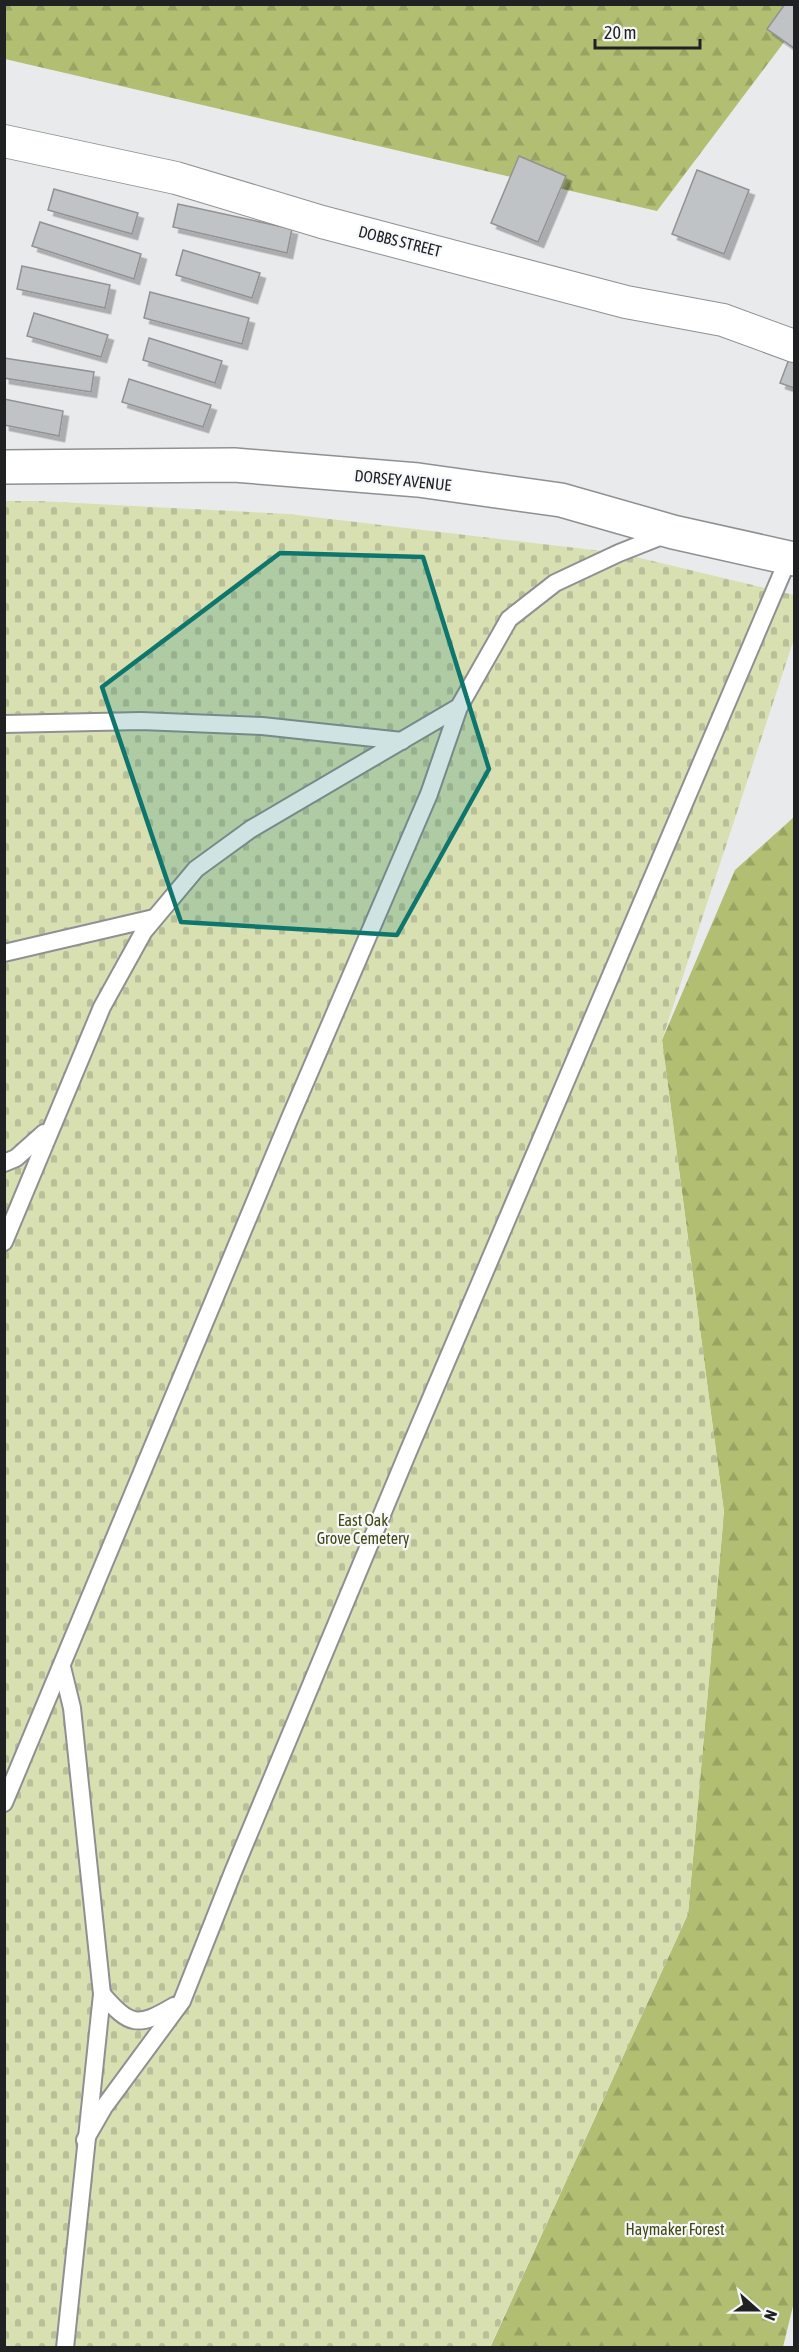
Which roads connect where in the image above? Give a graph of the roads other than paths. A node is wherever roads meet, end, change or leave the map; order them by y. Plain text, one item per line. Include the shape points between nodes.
1 (4, 141) edge
2 (795, 346) edge
3 (4, 467) edge
4 (673, 532) junction
5 (792, 558) edge
6 (459, 707) junction
7 (4, 724) edge
8 (402, 741) junction
9 (154, 918) junction
10 (4, 953) edge
11 (53, 1122) junction
12 (4, 1163) edge
13 (4, 1242) edge
14 (62, 1667) junction
15 (4, 1803) edge
16 (102, 1994) junction
17 (183, 2001) junction
18 (85, 2140) junction
19 (65, 2348) edge

1 - 2 street, DOBBS STREET via 176,178 322,222 626,302 723,320
3 - 4 street, DORSEY AVENUE via 234,465 418,480 561,500
4 - 5 street, DORSEY AVENUE
4 - 6 lane via 555,584 509,620
5 - 17 lane via 394,1485
6 - 8 lane
6 - 14 lane via 429,794
7 - 8 lane via 163,722 262,726
8 - 9 lane via 251,829 196,869
9 - 10 lane
9 - 11 lane via 102,1007
11 - 12 lane via 36,1142
11 - 13 lane
14 - 15 lane
14 - 16 lane via 72,1708
16 - 17 lane via 119,2013 135,2021 150,2020
16 - 18 lane
17 - 18 lane via 104,2107
18 - 19 lane

